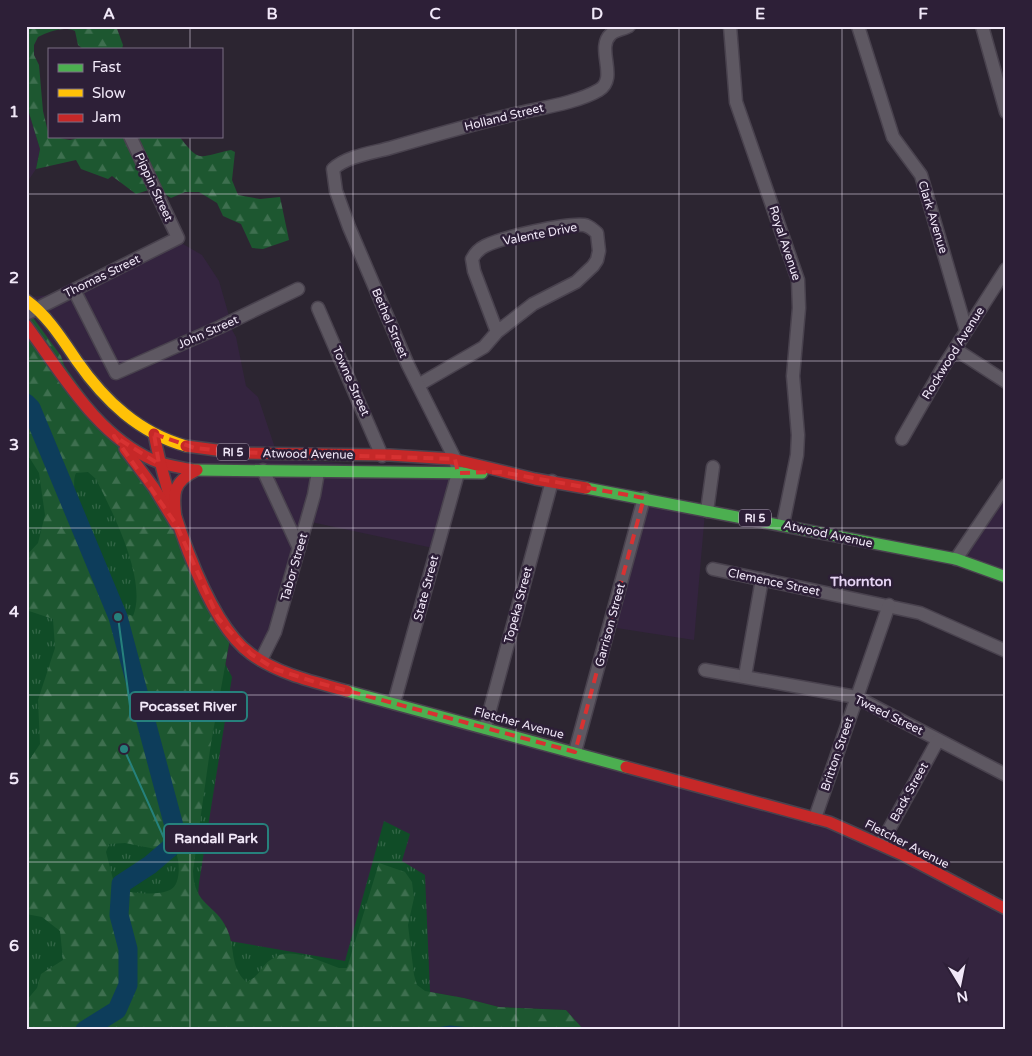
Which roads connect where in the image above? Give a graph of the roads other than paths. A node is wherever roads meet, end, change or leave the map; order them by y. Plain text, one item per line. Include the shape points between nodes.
1 (629, 26) edge
2 (730, 26) edge
3 (858, 26) edge
4 (982, 26) edge
5 (1006, 112) edge
6 (131, 138) edge
7 (333, 169) joint
8 (178, 238) joint
9 (1006, 269) edge
10 (74, 290) junction
11 (298, 290) dead end
12 (32, 304) edge
13 (318, 308) dead end
14 (26, 314) edge
15 (26, 324) edge
16 (966, 330) junction
17 (497, 332) junction
18 (955, 349) junction
19 (1006, 382) edge
20 (420, 384) junction
21 (154, 434) junction
22 (114, 436) junction
23 (902, 438) dead end
24 (382, 456) junction
25 (455, 459) junction
26 (158, 462) junction
27 (713, 467) dead end
28 (197, 470) junction
29 (263, 470) junction
30 (318, 472) junction
31 (501, 472) junction
32 (458, 473) junction
33 (552, 481) junction
34 (1006, 485) edge
35 (644, 498) junction
36 (707, 510) junction
37 (176, 524) junction
38 (783, 524) junction
39 (300, 548) junction
40 (956, 559) junction
41 (713, 569) dead end
42 (1006, 577) edge
43 (762, 579) junction
44 (889, 605) junction
45 (1006, 651) edge
46 (261, 660) junction
47 (705, 670) dead end
48 (745, 676) junction
49 (856, 697) junction
50 (394, 703) junction
51 (485, 728) junction
52 (938, 740) junction
53 (576, 752) junction
54 (1006, 775) edge
55 (815, 818) junction
56 (881, 844) junction
57 (1006, 910) edge

1 - 7 street, Holland Street via 611,34 604,48 607,76 600,90 366,154 340,163
2 - 38 street, Royal Avenue via 736,102 798,280 793,394 798,435
3 - 16 street, Clark Avenue via 893,137 921,175
4 - 5 street
6 - 8 street, Pippin Street
7 - 20 street, Bethel Street via 336,191 349,227 408,365
8 - 10 street, Thomas Street
9 - 16 street, Rockwood Avenue
10 - 11 street, John Street via 116,373
10 - 12 street, Thomas Street
12 - 14 street, Thomas Street
12 - 21 main road, Atwood Avenue / RI 5 via 117,409
13 - 24 street, Towne Street
15 - 22 main road, Atwood Avenue / RI 5
16 - 18 street, Rockwood Avenue
17 - 17 street, Valente Drive via 533,304 576,282 593,266 599,251 597,233 590,227 577,225 537,232 487,245 477,251 472,259 474,271
17 - 20 street, Valente Drive via 478,351
18 - 19 street
18 - 23 street, Rockwood Avenue
20 - 25 street, Bethel Street
21 - 24 main road, Atwood Avenue / RI 5 via 194,448 233,452
21 - 26 main road, Fletcher Avenue
22 - 26 main road, Atwood Avenue / RI 5
22 - 37 main road via 137,463
24 - 25 main road, Atwood Avenue / RI 5
25 - 31 main road, Atwood Avenue / RI 5
25 - 32 street, Bethel Street
26 - 28 main road, Atwood Avenue / RI 5
26 - 37 main road, Fletcher Avenue
27 - 36 street
28 - 29 main road, Atwood Avenue / RI 5
28 - 37 main road via 178,480 174,490
29 - 30 main road, Atwood Avenue / RI 5
29 - 39 street
30 - 32 main road, Atwood Avenue / RI 5
30 - 39 street, Tabor Street
31 - 32 main road, Atwood Avenue / RI 5
31 - 33 main road, Atwood Avenue / RI 5
32 - 50 street, State Street
33 - 35 main road, Atwood Avenue / RI 5
33 - 51 street, Topeka Street
34 - 40 street
35 - 36 main road, Atwood Avenue / RI 5
35 - 53 street, Garrison Street
36 - 38 main road, Atwood Avenue / RI 5
37 - 46 main road, Fletcher Avenue via 218,618 238,644
38 - 40 main road, Atwood Avenue / RI 5
39 - 46 street, Tabor Street via 275,632
40 - 42 main road, Atwood Avenue / RI 5
41 - 43 street, Clemence Street
43 - 44 street, Clemence Street
43 - 48 street
44 - 45 street, Clemence Street via 920,613
44 - 49 street, Britton Street
46 - 50 main road, Fletcher Avenue via 275,669 315,682
47 - 48 street, Tweed Street
48 - 49 street, Tweed Street
49 - 52 street, Tweed Street
49 - 55 street, Britton Street
50 - 51 main road, Fletcher Avenue
51 - 53 main road, Fletcher Avenue
52 - 54 street, Tweed Street
52 - 56 street, Back Street
53 - 55 main road, Fletcher Avenue
55 - 56 main road, Fletcher Avenue
56 - 57 main road, Fletcher Avenue

